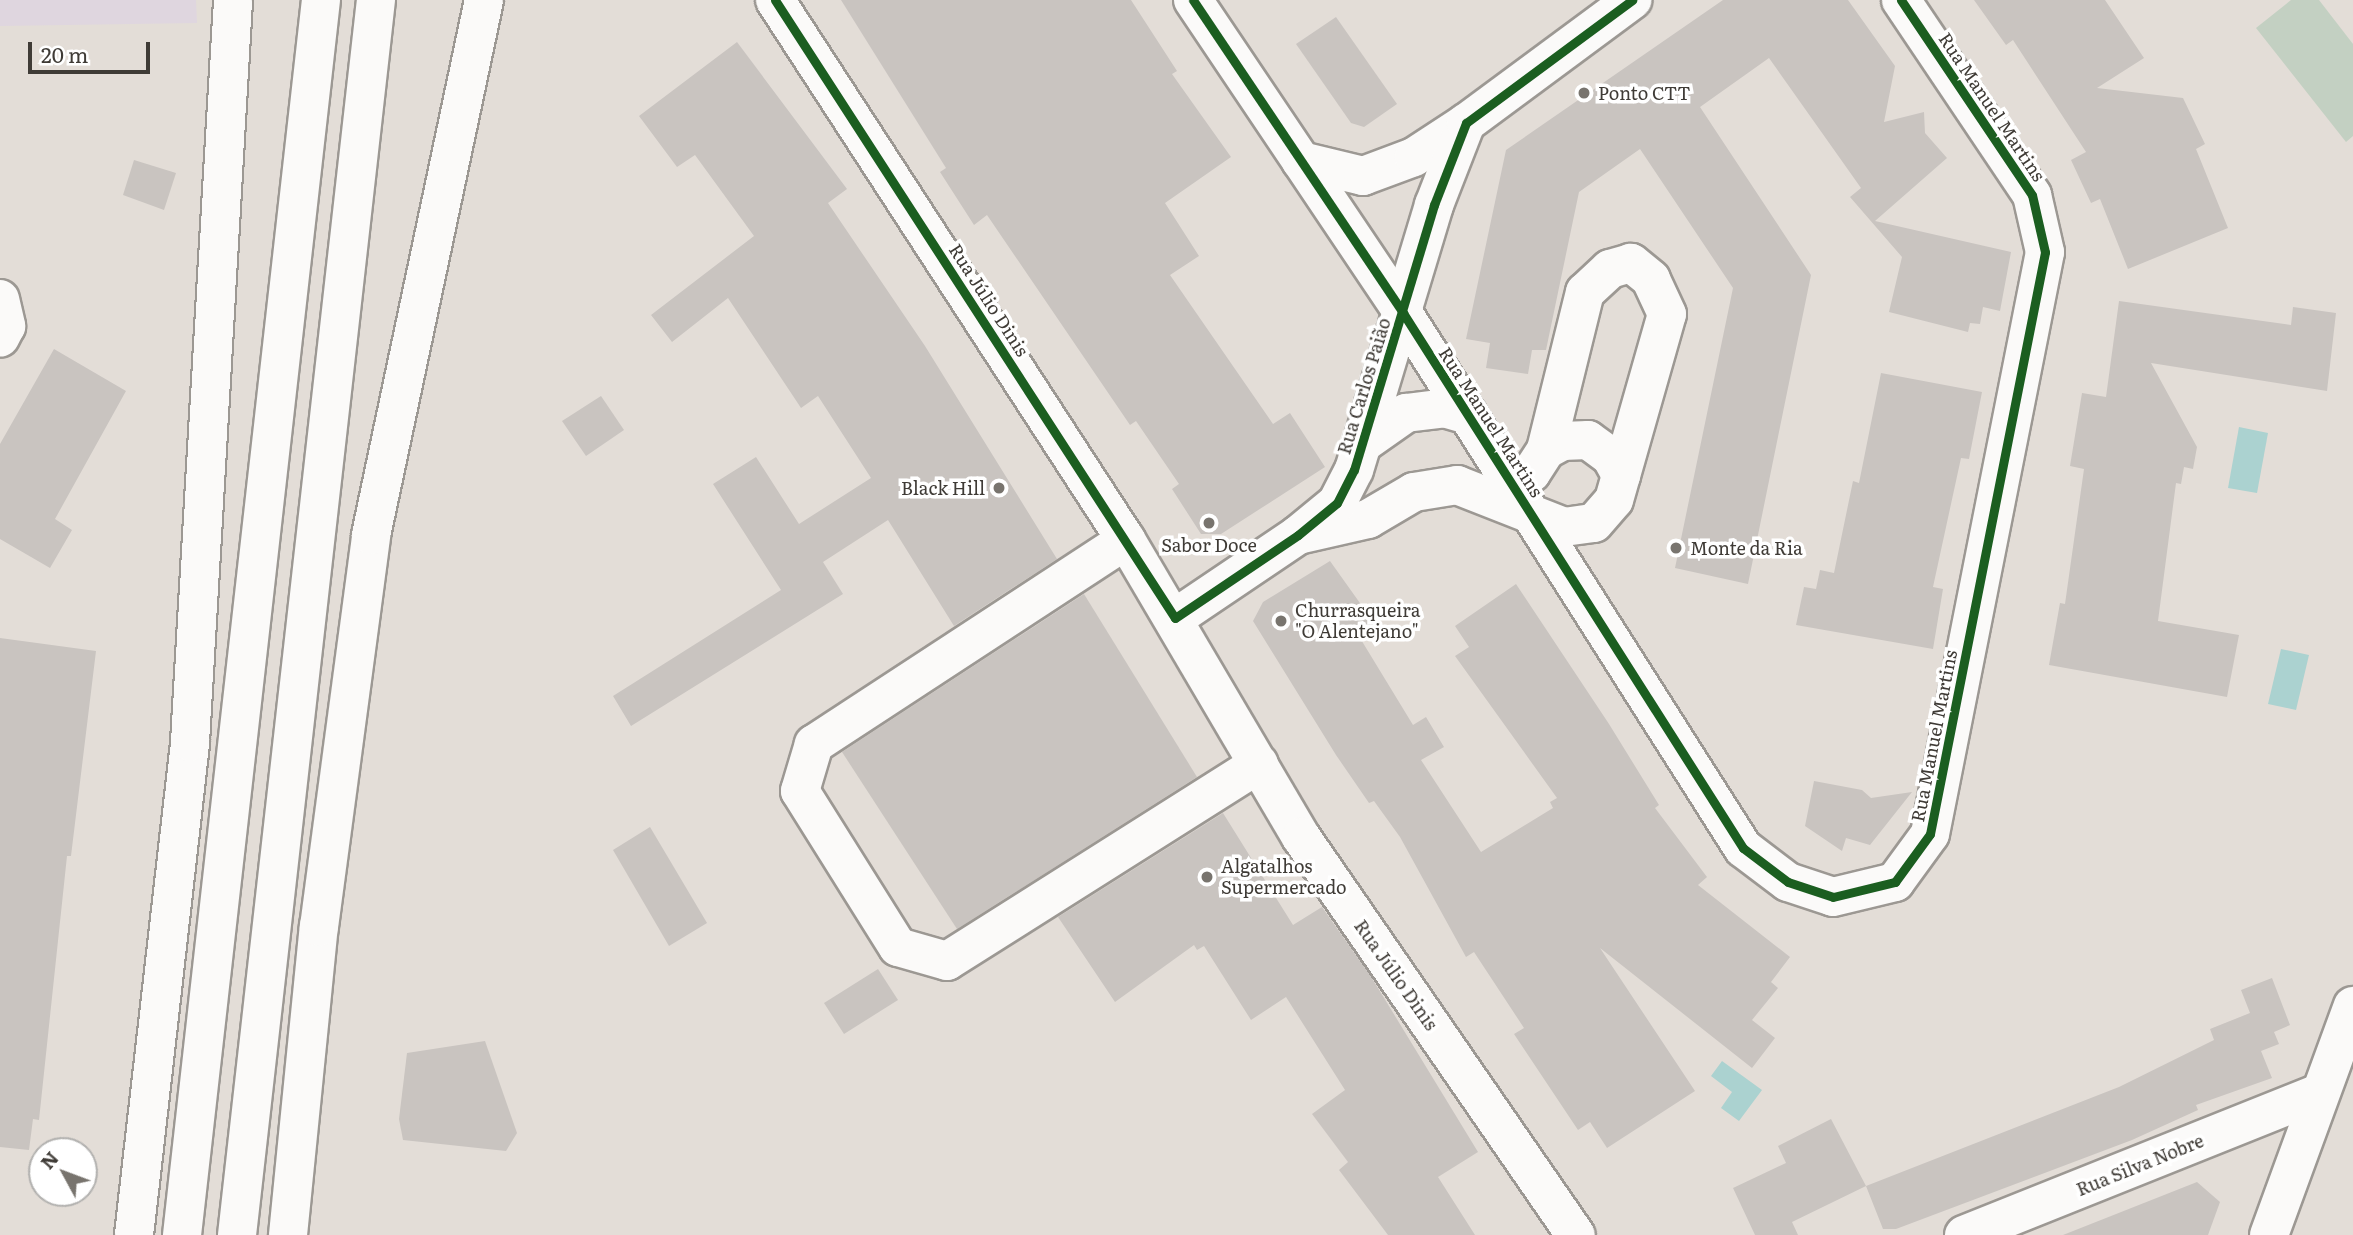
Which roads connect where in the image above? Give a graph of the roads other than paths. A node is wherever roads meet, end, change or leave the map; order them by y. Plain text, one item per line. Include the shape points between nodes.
1 (233, 0) edge
2 (321, 0) edge
3 (376, 0) edge
4 (484, 0) edge
5 (775, 0) edge
6 (1193, 0) edge
7 (1632, 0) edge
8 (1901, 0) edge
9 (1466, 123) junction
10 (1301, 162) junction
11 (0, 299) edge
12 (1403, 313) junction
13 (0, 338) edge
14 (1468, 415) junction
15 (1362, 444) junction
16 (1546, 450) junction
17 (1621, 475) junction
18 (1522, 501) junction
19 (1298, 535) junction
20 (1126, 540) junction
21 (1175, 618) junction
22 (1259, 764) junction
23 (2353, 1006) edge
24 (2317, 1094) junction
25 (134, 1235) edge
26 (182, 1235) edge
27 (237, 1235) edge
28 (288, 1235) edge
29 (1576, 1235) edge
30 (1964, 1235) edge
31 (2269, 1235) edge

1 - 25 street via 190,742
2 - 26 street
3 - 27 street
4 - 28 street via 371,536 319,927
5 - 20 street, Rua Júlio Dinis
6 - 10 street, Rua Manuel Martins
7 - 9 street
8 - 18 street, Rua Manuel Martins via 2032,195 2045,252 1930,834 1895,883 1833,897 1788,882 1743,848
9 - 10 street via 1414,157 1363,176
9 - 12 street, Rua Carlos Paião via 1434,205
10 - 12 street, Rua Manuel Martins
11 - 13 street via 6,326
12 - 14 street, Rua Manuel Martins
12 - 15 street, Rua Carlos Paião
14 - 15 street via 1444,408 1406,413
14 - 18 street, Rua Manuel Martins
15 - 19 street, Rua Carlos Paião via 1337,503
16 - 17 street via 1562,441 1588,440 1611,457
16 - 17 street via 1585,292 1610,270 1631,263 1651,279 1667,314
16 - 18 street via 1531,473
17 - 18 street via 1614,500 1594,523 1564,527
18 - 19 street via 1457,485 1414,492 1368,519
19 - 21 street, Rua Carlos Paião
20 - 21 street, Rua Júlio Dinis
20 - 22 street via 814,744 800,791 898,947 947,961
21 - 22 street, Rua Júlio Dinis
22 - 29 street, Rua Júlio Dinis via 1301,837
23 - 24 street
24 - 30 street, Rua Silva Nobre
24 - 31 street

